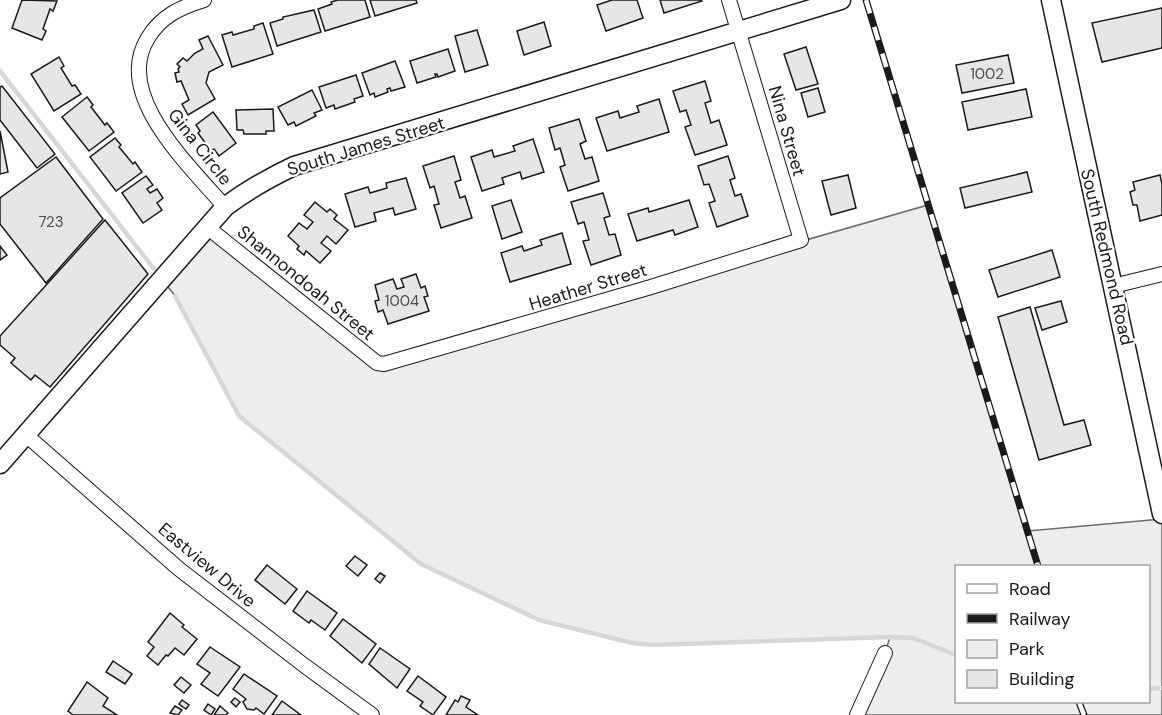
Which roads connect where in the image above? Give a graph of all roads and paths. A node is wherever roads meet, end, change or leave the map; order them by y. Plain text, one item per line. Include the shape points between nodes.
1 (204, 0) edge
2 (729, 0) edge
3 (841, 0) edge
4 (1051, 0) edge
5 (737, 33) junction
6 (225, 207) junction
7 (207, 227) junction
8 (801, 240) joint
9 (1162, 274) edge
10 (1113, 286) junction
11 (384, 364) joint
12 (26, 435) junction
13 (0, 464) edge
14 (1162, 514) edge
15 (885, 652) dead end
16 (372, 715) edge
17 (857, 715) edge

1 - 6 street, Gina Circle via 172,12 152,30 140,54 138,70 146,105 172,146
2 - 5 street
3 - 5 street, South James Street
4 - 10 street, South Redmond Road
5 - 6 street, South James Street via 294,166 245,191
5 - 8 street, Nina Street
6 - 7 street, South James Street
7 - 11 street, Shannondoah Street via 377,363
7 - 12 street, South James Street
8 - 11 street, Heather Street
9 - 10 street
10 - 14 street, South Redmond Road
12 - 13 street, South James Street
12 - 16 street, Eastview Drive via 179,569
15 - 17 street

